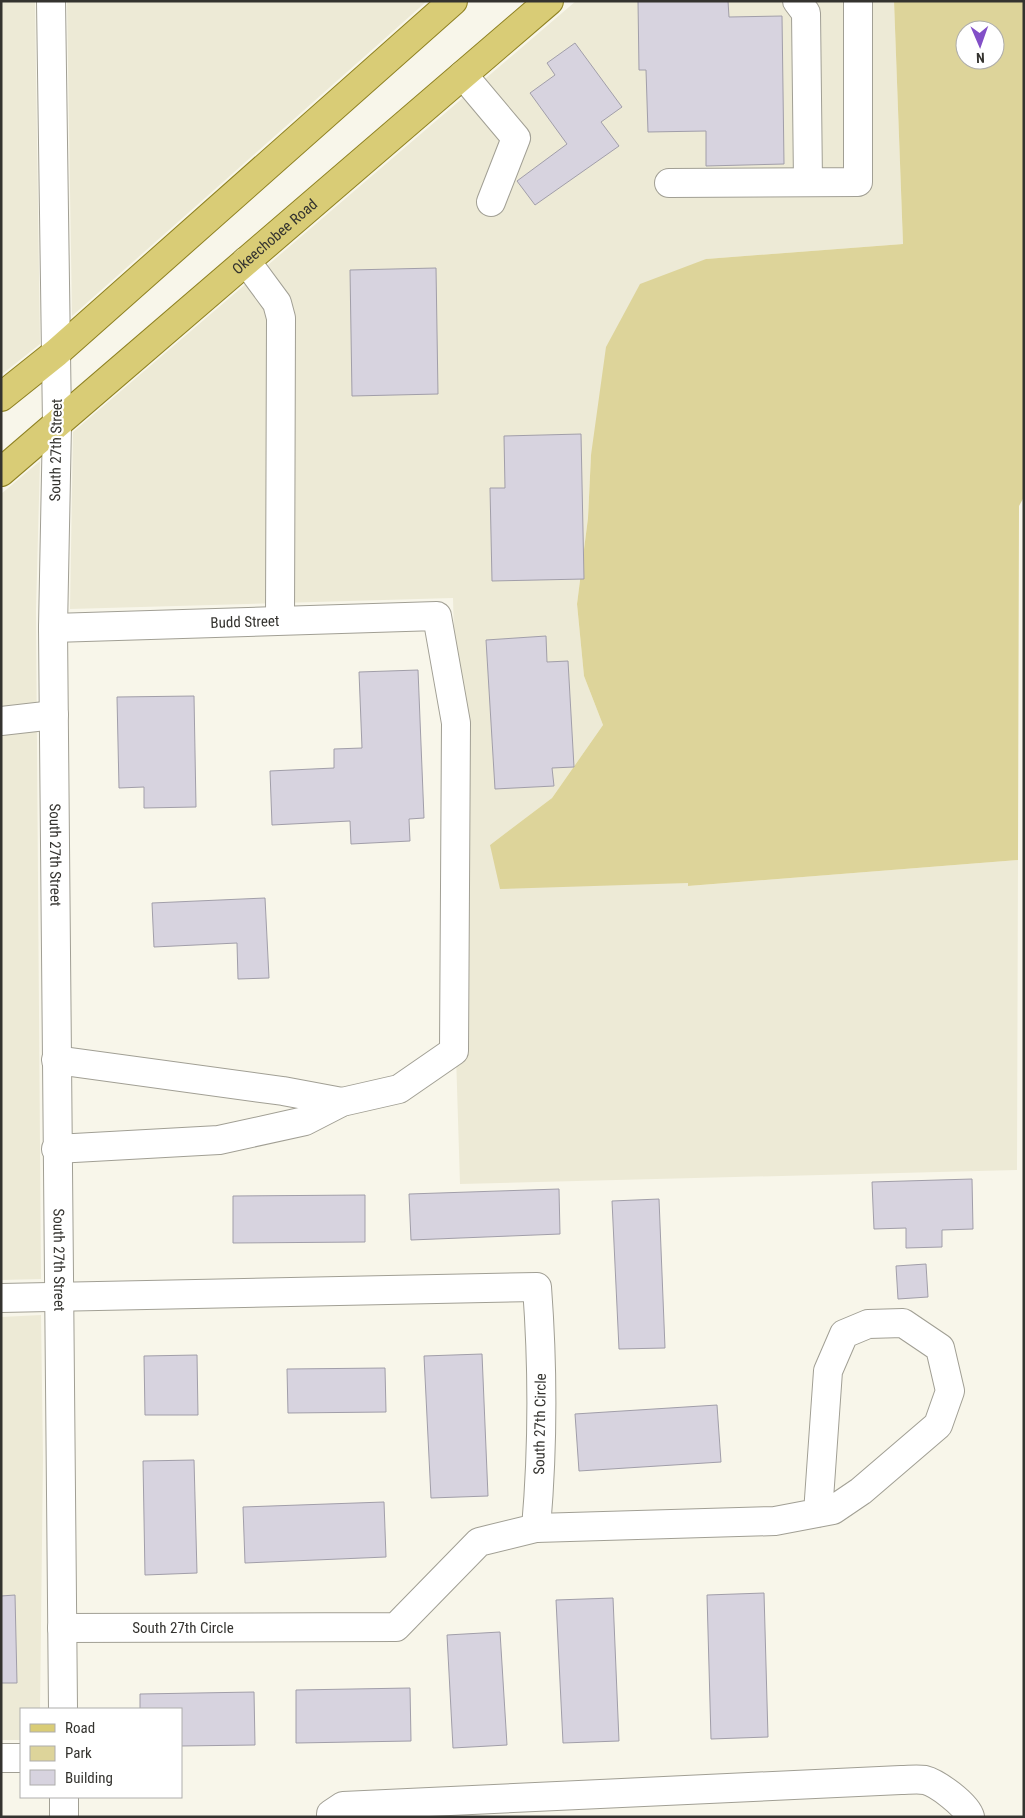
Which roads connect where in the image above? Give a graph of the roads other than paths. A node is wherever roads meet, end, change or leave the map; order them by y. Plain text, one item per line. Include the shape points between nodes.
1 (51, 1) edge
2 (453, 1) edge
3 (549, 1) edge
4 (797, 1) edge
5 (858, 1) edge
6 (463, 75) junction
7 (808, 182) junction
8 (669, 183) dead end
9 (491, 202) dead end
10 (246, 261) junction
11 (56, 353) junction
12 (1, 397) edge
13 (57, 424) junction
14 (1, 472) edge
15 (280, 620) junction
16 (53, 628) junction
17 (54, 715) junction
18 (1, 721) edge
19 (56, 1060) junction
20 (342, 1102) junction
21 (56, 1149) junction
22 (57, 1296) junction
23 (1, 1298) edge
24 (818, 1513) junction
25 (536, 1528) junction
26 (62, 1628) junction
27 (63, 1708) edge
28 (1, 1758) edge
29 (20, 1758) edge
30 (64, 1798) edge
31 (64, 1817) edge
32 (331, 1817) edge
33 (970, 1817) edge

1 - 11 street, South 27th Street
2 - 11 main road
3 - 6 main road, Okeechobee Road
4 - 7 street via 806,13
5 - 7 street via 858,182
6 - 9 street via 516,138
6 - 10 main road, Okeechobee Road
7 - 8 street
10 - 13 main road, Okeechobee Road
10 - 15 street via 277,304 281,318
11 - 12 main road
11 - 13 street, South 27th Street
13 - 14 main road, Okeechobee Road
13 - 16 street, South 27th Street
15 - 16 street, Budd Street
15 - 20 street, Budd Street via 437,616 456,723 454,1051 399,1089
16 - 17 street, South 27th Street
17 - 18 street
17 - 19 street, South 27th Street
19 - 20 street
19 - 21 street, South 27th Street
20 - 21 street via 305,1121 219,1140
21 - 22 street, South 27th Street
22 - 23 street
22 - 25 street, South 27th Circle via 537,1287 541,1342 540,1486
22 - 26 street, South 27th Street
24 - 24 street via 833,1510 861,1491 938,1425 950,1392 940,1348 903,1323 868,1324 844,1334 828,1371
24 - 25 street via 775,1522
25 - 26 street, South 27th Circle via 479,1542 396,1627
26 - 27 street, South 27th Street
28 - 29 street
30 - 31 street
32 - 33 street via 343,1806 926,1780 951,1795 969,1812

